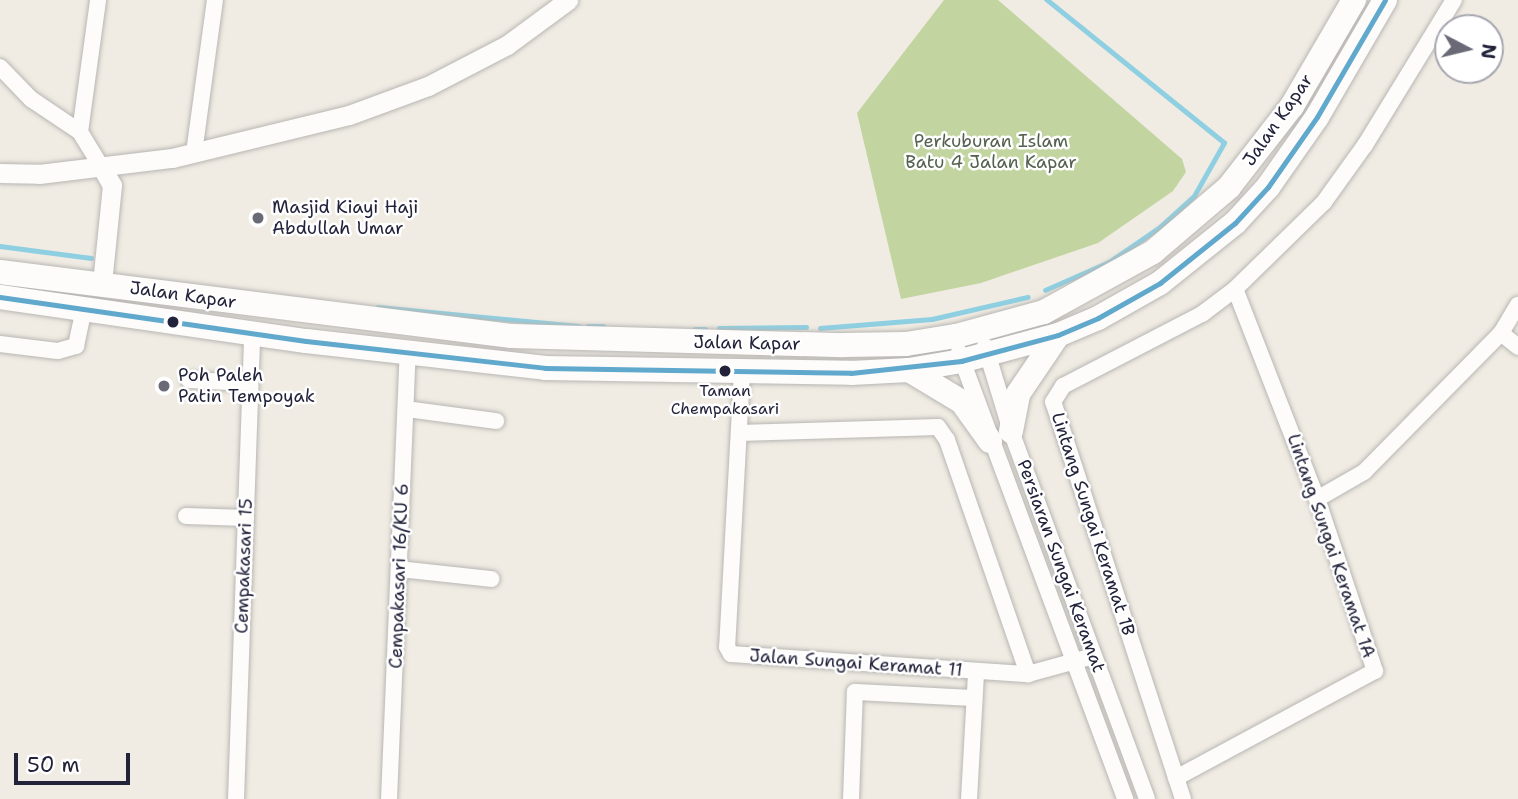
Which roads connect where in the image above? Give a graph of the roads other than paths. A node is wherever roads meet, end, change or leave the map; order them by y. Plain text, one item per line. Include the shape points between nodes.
1 (98, 0) edge
2 (215, 0) edge
3 (568, 0) edge
4 (1354, 0) edge
5 (1385, 0) edge
6 (1454, 0) edge
7 (0, 67) edge
8 (80, 132) junction
9 (194, 153) junction
10 (102, 168) junction
11 (0, 173) edge
12 (0, 272) edge
13 (102, 283) junction
14 (1235, 289) junction
15 (0, 297) edge
16 (1518, 305) edge
17 (84, 309) junction
18 (981, 330) junction
19 (251, 333) junction
20 (1501, 333) junction
21 (1058, 335) junction
22 (956, 336) junction
23 (0, 344) edge
24 (1518, 347) edge
25 (408, 353) junction
26 (987, 355) junction
27 (961, 361) junction
28 (909, 370) junction
29 (742, 372) junction
30 (189, 380) dead end
31 (250, 383) junction
32 (406, 409) junction
33 (496, 421) dead end
34 (739, 433) junction
35 (1001, 436) junction
36 (1317, 499) junction
37 (186, 516) dead end
38 (246, 518) junction
39 (399, 569) junction
40 (491, 579) dead end
41 (1094, 656) junction
42 (1075, 665) junction
43 (976, 672) junction
44 (1028, 674) junction
45 (974, 698) junction
46 (1176, 778) junction
47 (236, 799) edge
48 (389, 799) edge
49 (850, 799) edge
50 (969, 799) edge
51 (1125, 799) edge
52 (1147, 799) edge
53 (1183, 799) edge

1 - 8 street
2 - 9 street
3 - 9 street via 507,44 428,86 349,115
4 - 18 highway, Jalan Kapar via 1292,106 1229,187 1153,252 1087,292 1044,312
5 - 21 highway, Jalan Kapar via 1317,117 1268,187 1235,223 1160,283
6 - 14 street, Lintang Sungai Keramat 1B via 1365,145 1324,202
7 - 8 street via 31,99
8 - 10 street
9 - 10 street
10 - 11 street
10 - 13 street via 112,185
12 - 13 highway, Jalan Kapar
13 - 22 highway, Jalan Kapar via 512,336 856,345
14 - 36 street, Lintang Sungai Keramat 1A
14 - 46 street, Lintang Sungai Keramat 1B via 1202,314 1063,386 1053,402
15 - 17 highway, Jalan Kapar
16 - 20 street
17 - 19 highway, Jalan Kapar
17 - 23 street via 76,346 58,351
18 - 22 highway, Jalan Kapar
18 - 26 street, Persiaran Sungai Keramat
19 - 25 highway, Jalan Kapar
19 - 31 street, Cempakasari 15
20 - 24 street
20 - 36 street via 1364,472
21 - 26 highway, Jalan Kapar
21 - 35 highway via 1018,394
22 - 27 street, Persiaran Sungai Keramat
25 - 29 highway, Jalan Kapar via 545,368
25 - 32 street, Cempakasari 16/KU 6
26 - 27 highway, Jalan Kapar
26 - 35 street, Persiaran Sungai Keramat
27 - 28 highway, Jalan Kapar
27 - 35 street, Persiaran Sungai Keramat
28 - 29 highway, Jalan Kapar
28 - 35 highway via 962,402
29 - 34 street, Jalan Sungai Keramat 11
30 - 31 street
31 - 38 street, Cempakasari 15
32 - 33 street
32 - 39 street, Cempakasari 16/KU 6
34 - 43 street, Jalan Sungai Keramat 11 via 727,646 731,654
34 - 44 street via 938,427 947,440
35 - 41 street, Persiaran Sungai Keramat
35 - 42 street, Persiaran Sungai Keramat
36 - 46 street, Lintang Sungai Keramat 1A via 1375,671
37 - 38 street
38 - 47 street, Cempakasari 15
39 - 40 street
39 - 48 street, Cempakasari 16/KU 6
41 - 42 street, Jalan Sungai Keramat 11
41 - 52 street, Persiaran Sungai Keramat
42 - 44 street, Jalan Sungai Keramat 11
42 - 51 street, Persiaran Sungai Keramat
43 - 44 street, Jalan Sungai Keramat 11
43 - 45 street
45 - 49 street via 855,692
45 - 50 street
46 - 53 street, Lintang Sungai Keramat 1B

